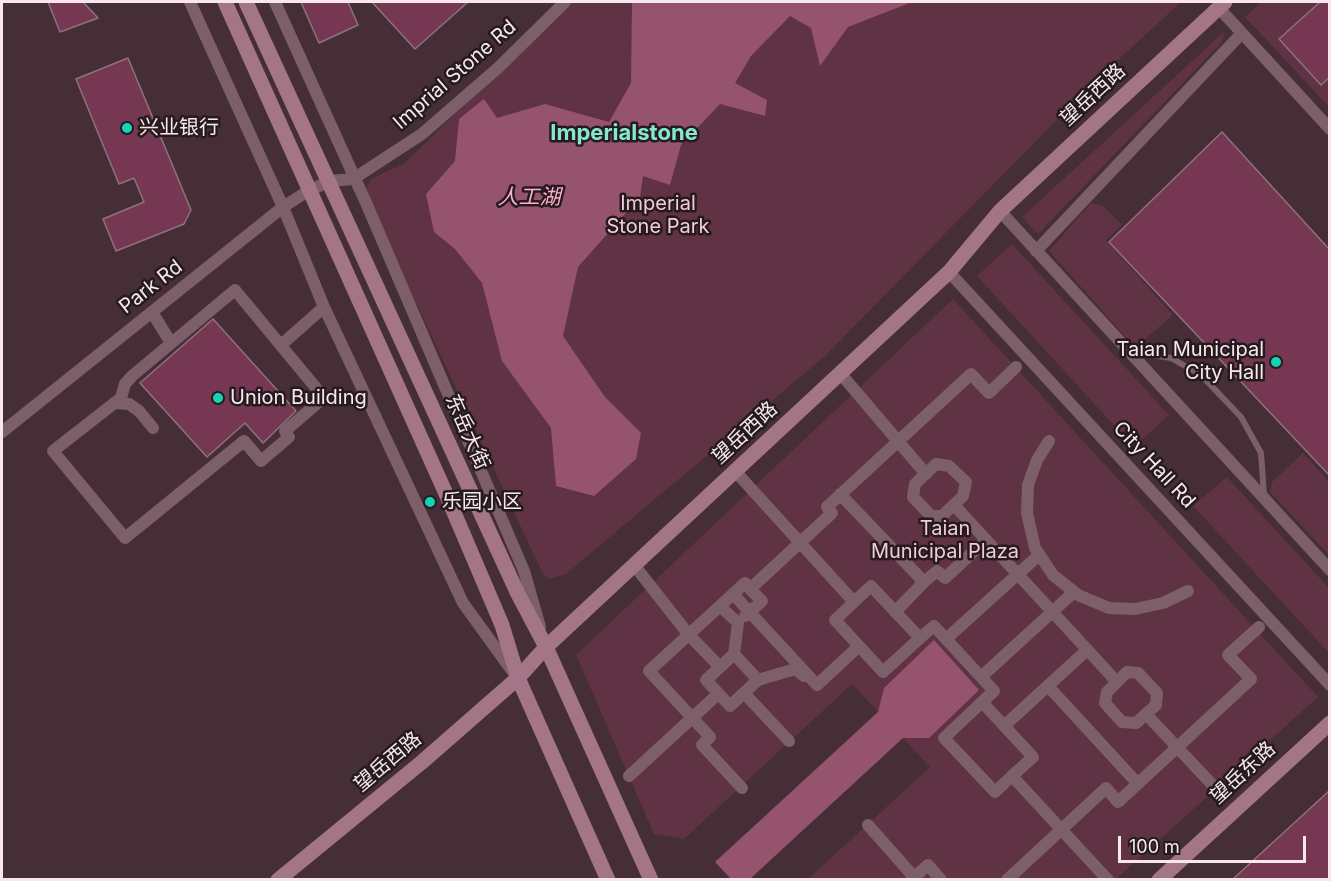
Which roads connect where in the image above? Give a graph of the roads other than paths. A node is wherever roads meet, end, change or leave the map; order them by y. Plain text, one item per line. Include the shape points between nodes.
1 (190, 2) edge
2 (225, 2) edge
3 (246, 2) edge
4 (275, 2) edge
5 (565, 2) edge
6 (1222, 4) edge
7 (1242, 33) junction
8 (1329, 129) edge
9 (353, 178) junction
10 (330, 181) junction
11 (308, 191) junction
12 (283, 207) junction
13 (1000, 211) junction
14 (1036, 251) junction
15 (949, 272) junction
16 (324, 307) junction
17 (152, 312) junction
18 (171, 343) junction
19 (281, 345) junction
20 (1128, 351) junction
21 (1016, 368) dead end
22 (840, 373) junction
23 (114, 404) junction
24 (153, 428) dead end
25 (2, 432) edge
26 (898, 441) junction
27 (1049, 441) dead end
28 (735, 471) junction
29 (926, 474) junction
30 (840, 494) junction
31 (1264, 498) junction
32 (954, 505) junction
33 (986, 540) junction
34 (800, 543) junction
35 (1039, 555) junction
36 (634, 565) junction
37 (1329, 570) edge
38 (1018, 574) junction
39 (924, 582) junction
40 (750, 589) junction
41 (1074, 591) junction
42 (1188, 591) dead end
43 (733, 594) junction
44 (854, 602) junction
45 (720, 606) junction
46 (750, 612) junction
47 (895, 612) junction
48 (1052, 612) junction
49 (738, 623) junction
50 (1259, 627) dead end
51 (689, 635) junction
52 (920, 639) junction
53 (946, 639) junction
54 (859, 646) junction
55 (546, 647) junction
56 (1087, 650) junction
57 (734, 654) junction
58 (720, 667) junction
59 (981, 677) junction
60 (518, 678) junction
61 (758, 680) junction
62 (1117, 682) junction
63 (817, 685) junction
64 (1329, 685) edge
65 (1048, 686) junction
66 (744, 693) junction
67 (718, 694) junction
68 (982, 702) junction
69 (1146, 714) junction
70 (692, 718) junction
71 (1329, 723) edge
72 (1004, 726) junction
73 (789, 741) dead end
74 (1177, 747) junction
75 (629, 776) dead end
76 (1012, 776) junction
77 (1138, 784) junction
78 (742, 788) dead end
79 (1220, 793) dead end
80 (868, 825) dead end
81 (1062, 829) junction
82 (913, 878) edge
83 (278, 879) edge
84 (608, 879) edge
85 (651, 879) edge
86 (941, 879) edge
87 (1007, 879) edge
88 (1108, 879) edge
89 (1159, 879) edge

1 - 12 street
2 - 11 main road
3 - 10 main road, 东岳大街
4 - 9 street
5 - 9 street, Imprial Stone Rd via 422,134
6 - 7 street
6 - 13 main road, 望岳西路
7 - 8 street
7 - 14 street
9 - 10 street, Imprial Stone Rd
9 - 55 street via 524,571
10 - 11 street, Park Rd
10 - 55 main road, 东岳大街 via 518,594
11 - 12 street, Park Rd
11 - 60 main road via 447,496 502,625
12 - 16 street
12 - 17 street, Park Rd
13 - 14 street
13 - 15 main road, 望岳西路
14 - 20 street
15 - 22 main road, 望岳西路
15 - 64 street, City Hall Rd
16 - 19 street
16 - 60 street via 463,603
17 - 18 street
17 - 25 street, Park Rd
18 - 19 street via 235,290
18 - 23 street via 132,376 125,384 122,398
19 - 23 street via 321,394 320,401 285,431 289,437 261,461 244,441 125,538 53,451
20 - 31 street
20 - 31 lane via 1171,358 1202,375 1241,417 1261,453
21 - 26 street via 989,393 971,374
22 - 26 street
22 - 28 main road, 望岳西路
23 - 24 street via 129,404
26 - 29 street
26 - 30 street
27 - 35 street via 1028,485 1027,513
28 - 34 street
28 - 36 main road, 望岳西路
29 - 32 street via 936,464 949,466 966,483 963,496
29 - 32 street via 915,484 913,497 931,516 942,516
30 - 34 street via 827,507 832,513
30 - 39 street
31 - 37 street
32 - 33 street
33 - 38 street
33 - 39 street via 945,578 937,571
34 - 40 street
34 - 44 street
35 - 38 street
35 - 41 street via 1053,575
36 - 51 street
36 - 55 main road, 望岳西路
38 - 48 street
38 - 53 street
39 - 47 street
40 - 43 street via 745,583
40 - 46 street via 762,602
41 - 42 street via 1109,608 1135,609 1163,603
41 - 48 street
43 - 45 street
43 - 46 street
44 - 47 street via 871,586
44 - 54 street via 835,620
45 - 49 street
45 - 51 street
46 - 49 street
46 - 63 street
47 - 52 street
48 - 56 street
48 - 59 street
49 - 57 street
50 - 74 street via 1228,655 1251,679
51 - 58 street
51 - 70 street via 649,671
52 - 53 street via 934,626
52 - 54 street via 883,672
53 - 59 street
54 - 63 street
55 - 60 main road, 望岳西路
55 - 85 main road, 东岳大街
56 - 62 street
56 - 65 street
57 - 58 street
57 - 61 street
58 - 67 street via 706,680
59 - 68 street via 994,691
60 - 83 main road, 望岳西路
60 - 84 main road
61 - 63 street via 795,669
61 - 66 street
62 - 69 street via 1127,672 1138,673 1157,693 1156,705
62 - 69 street via 1107,692 1105,703 1122,722 1136,723
65 - 72 street
65 - 77 street
66 - 67 street via 730,706
66 - 73 street
67 - 70 street
68 - 72 street
68 - 76 street via 944,738 995,792
69 - 74 street
70 - 75 street
70 - 78 street via 710,737 702,745
71 - 89 main road, 望岳东路
72 - 76 street via 1033,757
74 - 77 street
74 - 79 street
76 - 81 street
77 - 81 street via 1118,802 1106,788
80 - 82 street
81 - 87 street
81 - 88 street
82 - 86 street via 928,865

